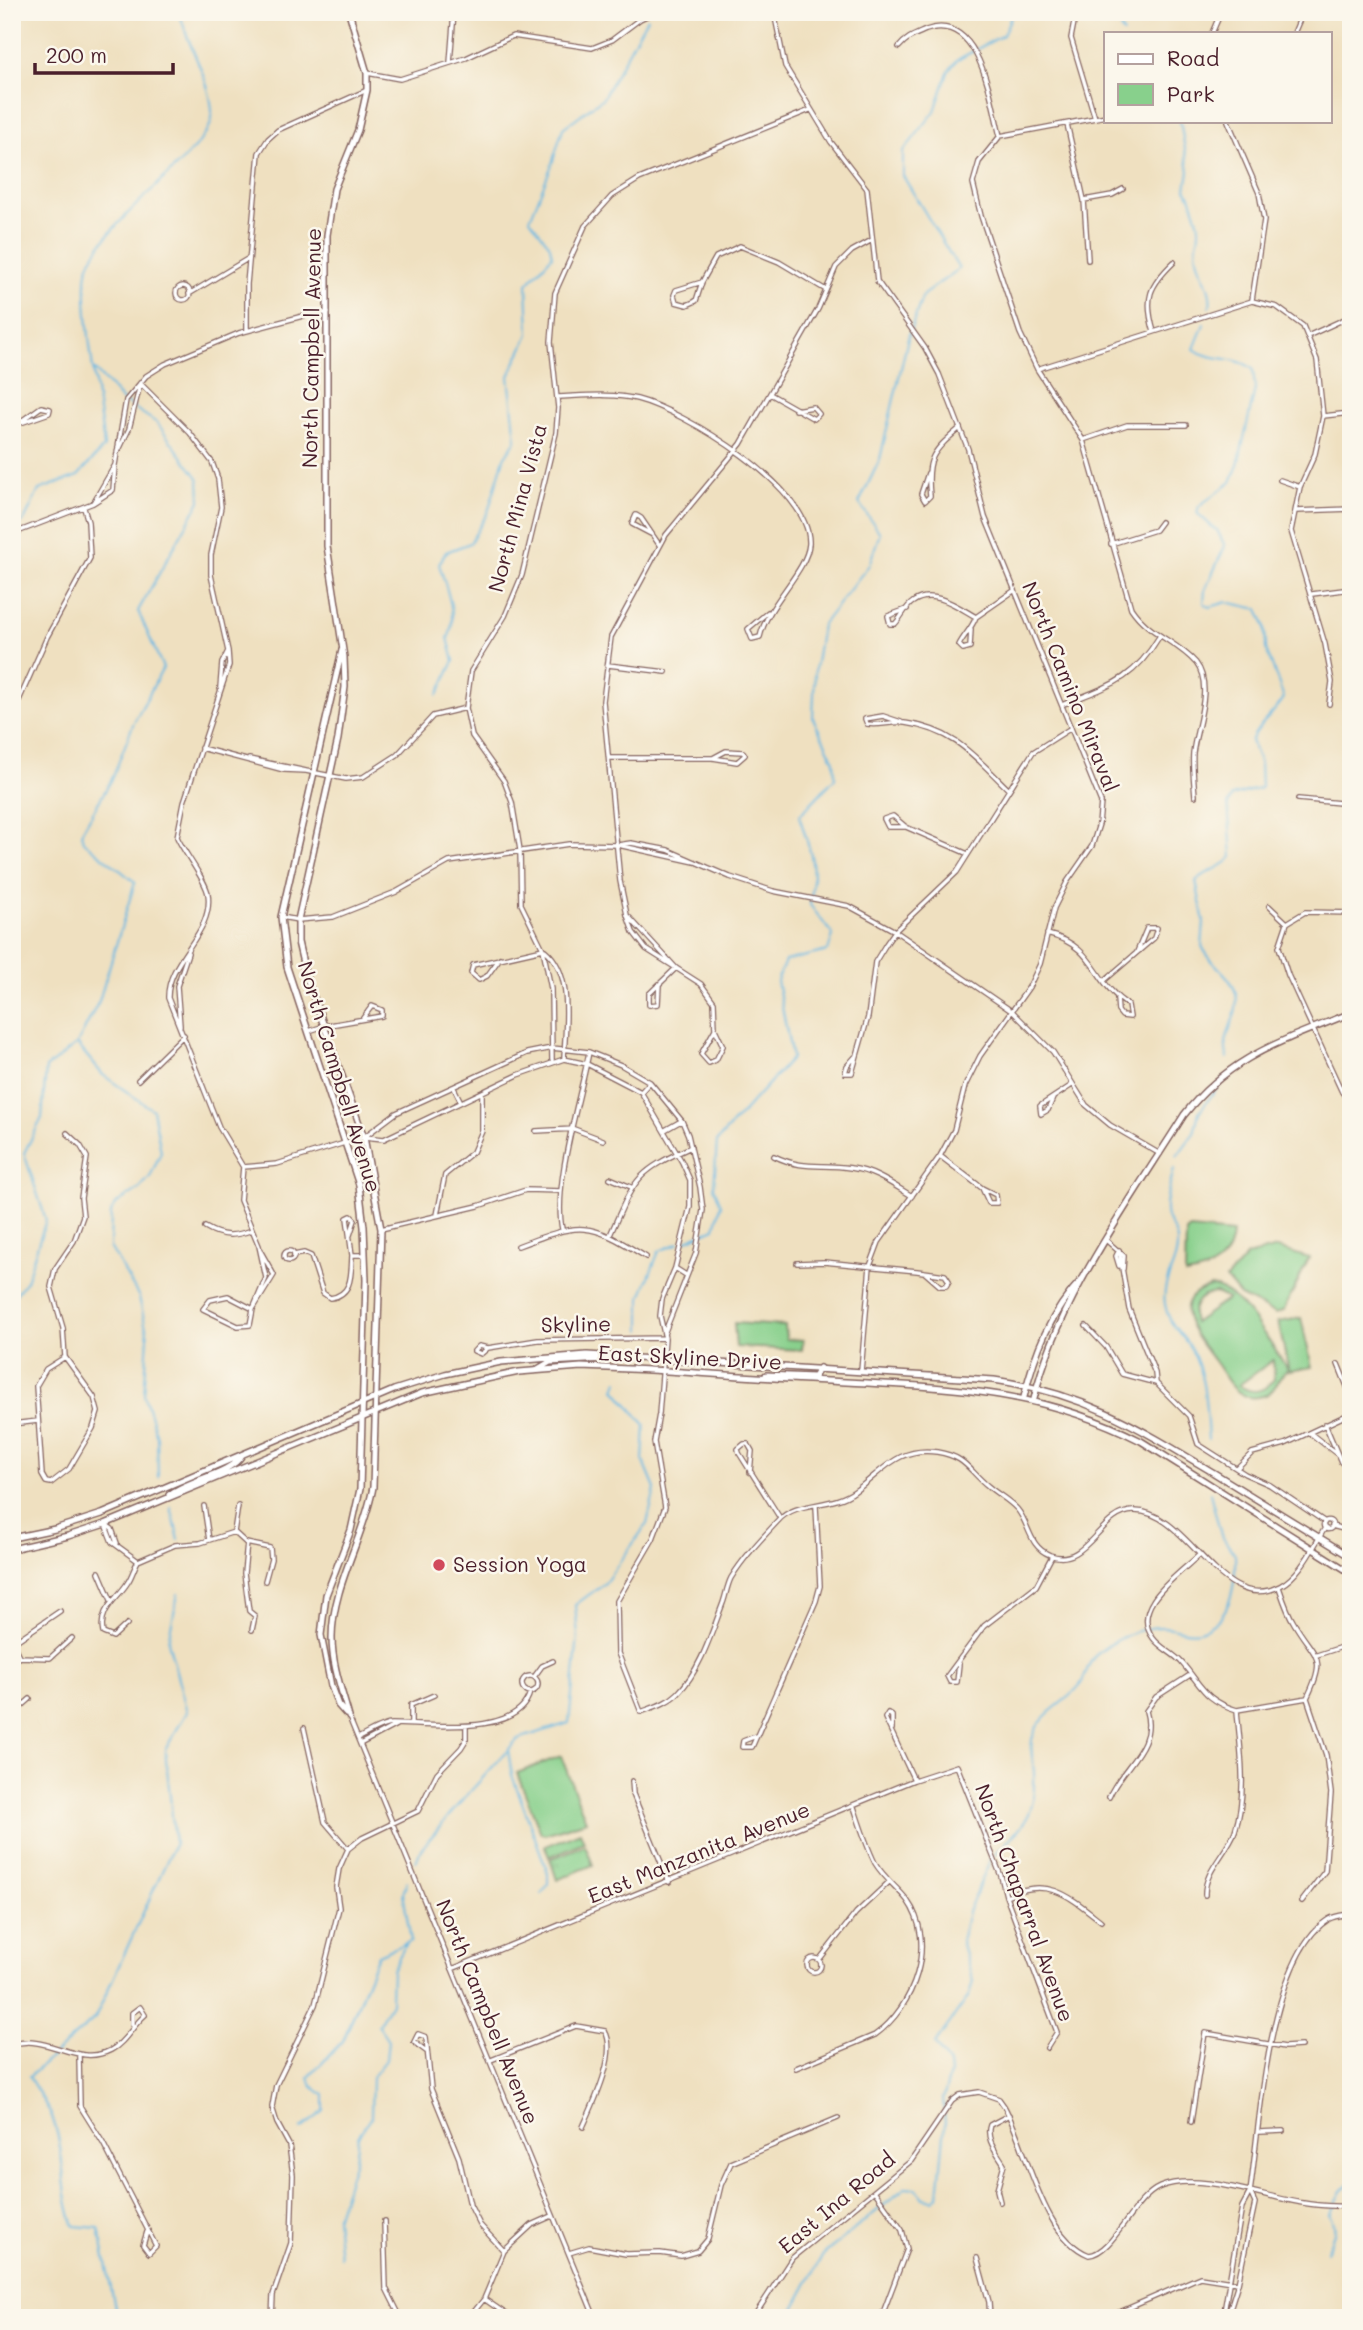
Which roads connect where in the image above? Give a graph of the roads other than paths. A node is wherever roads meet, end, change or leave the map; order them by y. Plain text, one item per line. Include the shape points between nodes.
1 (349, 12) edge
2 (454, 12) edge
3 (655, 12) edge
4 (774, 12) edge
5 (1076, 12) edge
6 (1221, 12) edge
7 (1303, 12) edge
8 (1212, 32) edge
9 (1294, 32) edge
10 (899, 47) dead end
11 (450, 63) junction
12 (367, 73) junction
13 (367, 90) junction
14 (810, 110) junction
15 (1104, 116) edge
16 (1095, 118) junction
17 (1228, 122) edge
18 (1067, 124) junction
19 (1351, 132) edge
20 (1000, 136) junction
21 (1351, 147) edge
22 (1123, 189) dead end
23 (1084, 200) junction
24 (872, 240) junction
25 (249, 258) junction
26 (1088, 260) dead end
27 (1174, 262) dead end
28 (702, 282) junction
29 (826, 290) junction
30 (189, 294) dead end
31 (1252, 301) junction
32 (327, 313) junction
33 (1351, 316) edge
34 (247, 331) junction
35 (1154, 331) junction
36 (1310, 335) junction
37 (1037, 369) junction
38 (141, 383) junction
39 (770, 394) junction
40 (557, 397) junction
41 (795, 410) junction
42 (1351, 413) edge
43 (1323, 416) junction
44 (20, 422) junction
45 (1186, 425) dead end
46 (12, 426) edge
47 (960, 428) junction
48 (1083, 440) junction
49 (118, 450) junction
50 (736, 451) junction
51 (115, 465) junction
52 (928, 473) junction
53 (1280, 480) dead end
54 (1300, 487) junction
55 (93, 503) junction
56 (84, 508) junction
57 (1351, 509) edge
58 (1296, 511) junction
59 (1161, 522) dead end
60 (12, 534) edge
61 (651, 534) junction
62 (1111, 544) junction
63 (660, 546) junction
64 (1351, 589) edge
65 (1015, 590) junction
66 (1312, 594) junction
67 (907, 609) junction
68 (768, 612) junction
69 (976, 617) junction
70 (971, 629) junction
71 (1159, 637) junction
72 (342, 650) junction
73 (608, 666) junction
74 (666, 671) dead end
75 (1329, 704) dead end
76 (1063, 705) junction
77 (466, 708) junction
78 (12, 716) edge
79 (901, 722) junction
80 (1071, 728) junction
81 (201, 748) junction
82 (610, 758) junction
83 (713, 758) junction
84 (314, 773) junction
85 (329, 776) junction
86 (1008, 789) junction
87 (1195, 796) dead end
88 (1298, 799) dead end
89 (1351, 804) edge
90 (906, 827) junction
91 (618, 845) junction
92 (520, 850) junction
93 (968, 854) junction
94 (1269, 906) dead end
95 (1351, 913) edge
96 (627, 915) junction
97 (281, 917) junction
98 (298, 920) junction
99 (1287, 923) junction
100 (895, 931) junction
101 (1047, 934) junction
102 (543, 949) junction
103 (188, 951) junction
104 (1138, 952) junction
105 (500, 958) junction
106 (676, 968) junction
107 (1105, 980) junction
108 (659, 985) junction
109 (1117, 998) junction
110 (1013, 1012) junction
111 (1351, 1013) edge
112 (363, 1018) junction
113 (180, 1026) junction
114 (324, 1026) junction
115 (1314, 1028) junction
116 (715, 1029) junction
117 (307, 1032) junction
118 (184, 1035) junction
119 (552, 1048) junction
120 (565, 1049) junction
121 (589, 1052) junction
122 (855, 1057) dead end
123 (564, 1059) junction
124 (552, 1060) junction
125 (587, 1064) junction
126 (138, 1080) dead end
127 (650, 1082) junction
128 (1072, 1085) junction
129 (454, 1088) junction
130 (640, 1092) junction
131 (482, 1093) junction
132 (1052, 1098) junction
133 (461, 1103) junction
134 (1351, 1104) edge
135 (682, 1121) junction
136 (573, 1129) junction
137 (664, 1130) junction
138 (536, 1131) dead end
139 (67, 1133) dead end
140 (364, 1137) junction
141 (603, 1140) dead end
142 (344, 1143) junction
143 (691, 1147) junction
144 (678, 1153) junction
145 (1160, 1154) junction
146 (774, 1156) dead end
147 (940, 1156) junction
148 (243, 1167) junction
149 (610, 1178) dead end
150 (631, 1186) junction
151 (982, 1188) junction
152 (561, 1191) junction
153 (912, 1196) junction
154 (436, 1216) junction
155 (205, 1227) dead end
156 (381, 1229) junction
157 (562, 1229) junction
158 (253, 1230) junction
159 (350, 1235) dead end
160 (610, 1235) junction
161 (1107, 1241) junction
162 (517, 1246) dead end
163 (1119, 1250) junction
164 (261, 1252) junction
165 (294, 1255) dead end
166 (352, 1255) junction
167 (365, 1255) junction
168 (646, 1257) dead end
169 (797, 1263) dead end
170 (870, 1266) junction
171 (675, 1268) junction
172 (1122, 1271) junction
173 (924, 1272) junction
174 (1087, 1273) junction
175 (686, 1275) junction
176 (267, 1281) junction
177 (253, 1309) junction
178 (1086, 1326) dead end
179 (665, 1336) junction
180 (488, 1348) dead end
181 (65, 1357) junction
182 (630, 1357) junction
183 (663, 1359) junction
184 (1338, 1364) dead end
185 (820, 1368) junction
186 (537, 1370) junction
187 (662, 1371) junction
188 (861, 1371) junction
189 (753, 1377) junction
190 (1156, 1383) junction
191 (1027, 1385) junction
192 (1036, 1387) junction
193 (1351, 1396) edge
194 (376, 1397) junction
195 (1024, 1397) junction
196 (1034, 1399) junction
197 (363, 1402) junction
198 (376, 1410) junction
199 (1349, 1414) dead end
200 (362, 1417) junction
201 (38, 1421) junction
202 (12, 1424) edge
203 (1325, 1424) junction
204 (1310, 1432) junction
205 (242, 1454) junction
206 (1338, 1455) junction
207 (1351, 1466) edge
208 (1237, 1468) junction
209 (750, 1472) junction
210 (164, 1500) junction
211 (204, 1506) dead end
212 (237, 1506) dead end
213 (816, 1506) junction
214 (102, 1514) junction
215 (780, 1518) junction
216 (1325, 1522) junction
217 (105, 1524) junction
218 (1332, 1526) junction
219 (1325, 1528) junction
220 (1351, 1531) edge
221 (234, 1532) junction
222 (12, 1538) edge
223 (1319, 1538) junction
224 (209, 1540) junction
225 (247, 1543) junction
226 (12, 1549) edge
227 (1311, 1550) junction
228 (1200, 1554) junction
229 (1052, 1556) junction
230 (1351, 1557) edge
231 (138, 1561) junction
232 (99, 1572) dead end
233 (1351, 1573) edge
234 (265, 1581) dead end
235 (1279, 1587) junction
236 (111, 1600) junction
237 (60, 1611) dead end
238 (127, 1624) dead end
239 (252, 1630) dead end
240 (72, 1638) dead end
241 (13, 1643) edge
242 (1351, 1644) edge
243 (1317, 1655) junction
244 (19, 1657) junction
245 (552, 1661) dead end
246 (959, 1664) junction
247 (12, 1667) edge
248 (1190, 1675) junction
249 (534, 1677) junction
250 (530, 1692) junction
251 (434, 1695) dead end
252 (30, 1699) dead end
253 (1307, 1699) junction
254 (1237, 1710) junction
255 (12, 1715) edge
256 (349, 1717) junction
257 (411, 1723) junction
258 (396, 1725) junction
259 (466, 1726) junction
260 (304, 1728) dead end
261 (892, 1729) dead end
262 (756, 1736) dead end
263 (358, 1738) junction
264 (360, 1744) junction
265 (957, 1766) joint
266 (914, 1780) junction
267 (632, 1781) dead end
268 (1109, 1797) dead end
269 (854, 1807) junction
270 (393, 1824) junction
271 (348, 1849) junction
272 (669, 1882) junction
273 (889, 1882) junction
274 (1205, 1895) dead end
275 (1006, 1896) junction
276 (1302, 1901) dead end
277 (1349, 1914) edge
278 (1101, 1920) dead end
279 (819, 1960) junction
280 (452, 1969) junction
281 (132, 2025) junction
282 (613, 2032) dead end
283 (608, 2036) junction
284 (1271, 2044) junction
285 (12, 2045) edge
286 (1301, 2046) dead end
287 (1047, 2048) dead end
288 (426, 2051) junction
289 (79, 2056) junction
290 (491, 2060) junction
291 (796, 2068) dead end
292 (1009, 2115) junction
293 (838, 2118) dead end
294 (1191, 2122) dead end
295 (583, 2127) dead end
296 (1259, 2132) junction
297 (1283, 2132) dead end
298 (875, 2192) junction
299 (1250, 2192) junction
300 (1000, 2202) dead end
301 (1351, 2207) edge
302 (552, 2216) junction
303 (384, 2221) dead end
304 (146, 2232) junction
305 (504, 2251) junction
306 (569, 2253) junction
307 (977, 2258) dead end
308 (1227, 2280) junction
309 (1238, 2283) junction
310 (484, 2299) junction
311 (1351, 2299) edge
312 (272, 2318) edge
313 (401, 2318) edge
314 (469, 2318) edge
315 (512, 2318) edge
316 (595, 2318) edge
317 (753, 2318) edge
318 (881, 2318) edge
319 (990, 2318) edge
320 (1106, 2318) edge
321 (1225, 2318) edge
322 (1345, 2318) edge

1 - 12 main road, North Campbell Avenue
2 - 11 street
3 - 11 street via 592,48 513,36
4 - 14 street, North Camino Miraval via 785,66
5 - 16 street via 1071,38
6 - 8 street
7 - 9 street
10 - 20 street via 907,37 933,28 951,28 968,39 984,72
11 - 12 street via 400,79
12 - 13 main road, North Campbell Avenue
13 - 25 street via 278,130 268,139 259,153
13 - 32 main road, North Campbell Avenue via 358,130 334,189 327,235
14 - 24 street, North Camino Miraval via 865,183 872,210
14 - 40 street, North Mina Vista via 639,179 599,207 573,249 555,293 551,342
15 - 16 street
16 - 18 street
17 - 31 street via 1259,193 1264,220
18 - 20 street
18 - 23 street
19 - 21 street
20 - 37 street via 979,162 973,183 1020,332
22 - 23 street
23 - 26 street
24 - 29 street via 839,263
24 - 47 street, North Camino Miraval via 879,287 929,356
25 - 30 street
25 - 34 street
27 - 35 street via 1148,296
28 - 28 street via 676,290 676,302 696,302
28 - 29 street via 716,257 740,246 779,262
29 - 39 street
31 - 35 street
31 - 36 street via 1277,307
32 - 34 street
32 - 72 main road, North Campbell Avenue via 327,545
33 - 36 street
34 - 38 street via 165,364
35 - 37 street
36 - 43 street
37 - 48 street
38 - 49 street via 129,429
38 - 49 street via 122,411
38 - 81 street via 190,433 212,462 218,479 221,507 211,576 229,665
39 - 41 street
39 - 50 street
40 - 50 street via 639,400
40 - 77 street, North Mina Vista via 556,433 522,575 505,617 471,671
41 - 41 street via 814,419 819,414 817,407
42 - 43 street
43 - 54 street via 1315,454
44 - 44 street via 41,417 50,409 41,407
44 - 46 street
45 - 48 street via 1127,425
47 - 52 street via 934,451
47 - 65 street, North Camino Miraval via 982,508
48 - 62 street
49 - 51 street
50 - 63 street
50 - 68 street via 779,485 802,518 808,537 805,557
51 - 55 street
51 - 55 street via 113,490
52 - 52 street via 920,494 925,500 930,496
53 - 54 street
54 - 58 street
55 - 56 street
56 - 60 street
56 - 78 street via 90,558 47,637
57 - 58 street
58 - 66 street via 1291,531
59 - 62 street via 1155,530
61 - 61 street via 641,518 636,515 632,524
61 - 63 street
62 - 71 street via 1131,608 1141,624
63 - 73 street via 611,637
64 - 66 street
65 - 69 street
65 - 76 street, North Camino Miraval
66 - 75 street via 1332,682
67 - 67 street via 895,624 890,624 888,616
67 - 69 street via 911,602 926,597 942,598
68 - 68 street via 748,629 752,639 760,637
69 - 70 street
70 - 70 street via 959,645 962,649 970,646
71 - 76 street via 1131,674
71 - 87 street via 1189,656 1203,679 1193,754
72 - 84 main road, North Campbell Avenue
72 - 85 main road, North Campbell Avenue via 344,706
73 - 74 street
73 - 82 street via 603,701
76 - 80 street, North Camino Miraval
77 - 85 street via 433,716 397,755 369,775 353,779
77 - 92 street, North Mina Vista via 472,736 509,790
79 - 79 street via 878,726 865,719 883,716
79 - 86 street via 956,740
80 - 86 street via 1033,752
80 - 101 street, North Camino Miraval via 1101,802 1099,824 1092,846 1063,889
81 - 84 street via 284,770
81 - 103 street via 177,837 208,892 208,908
82 - 83 street
82 - 91 street
83 - 83 street via 737,762 745,755 726,751
84 - 85 street
84 - 97 main road, North Campbell Avenue
85 - 98 main road, North Campbell Avenue
86 - 93 street
88 - 89 street
90 - 90 street via 888,827 884,819 893,816
90 - 93 street
91 - 92 street
91 - 96 street
91 - 100 street via 668,850 773,891 849,906
92 - 98 street via 449,862 363,906 333,917
92 - 102 street, North Mina Vista via 522,904
93 - 100 street via 957,872
94 - 99 street
95 - 99 street via 1305,912
96 - 106 street
96 - 106 street via 646,950
97 - 98 street
97 - 117 main road, North Campbell Avenue via 287,967
98 - 114 main road, North Campbell Avenue via 306,976
99 - 115 street via 1279,947
100 - 110 street
100 - 122 street via 875,962 868,1017
101 - 107 street via 1080,947
101 - 110 street, North Camino Miraval via 1040,964
102 - 105 street
102 - 119 street, North Mina Vista via 551,989
102 - 120 street, North Mina Vista via 554,958 565,989
103 - 113 street via 177,986
103 - 113 street via 173,968 167,984 169,1006
104 - 104 street via 1147,928 1157,928 1154,938
104 - 107 street
105 - 105 street via 473,965 471,973 479,980 487,976
106 - 108 street
106 - 116 street via 701,984 714,1002
107 - 109 street
108 - 108 street via 649,994 649,1005 659,1004
109 - 109 street via 1128,1005 1130,1017 1122,1017
110 - 128 street via 1054,1052
110 - 147 street, North Camino Miraval via 974,1068 954,1130
111 - 115 main road
112 - 112 street via 382,1016 382,1010 372,1006
112 - 114 street
113 - 118 street
114 - 117 street
114 - 140 main road, North Campbell Avenue
115 - 134 street
115 - 145 main road via 1224,1072 1193,1104
116 - 116 street via 701,1054 709,1063 722,1051
117 - 142 main road, North Campbell Avenue
118 - 126 street
118 - 148 street via 219,1127
119 - 120 street
119 - 124 street, North Mina Vista
119 - 129 street via 527,1053
120 - 121 street
120 - 123 street, North Mina Vista
121 - 125 street
121 - 127 street
123 - 124 street
123 - 125 street
124 - 131 street
125 - 130 street
125 - 136 street
127 - 130 street
127 - 135 street
128 - 132 street
128 - 145 street via 1108,1124
129 - 133 street
129 - 140 street via 396,1113
130 - 137 street
131 - 133 street
131 - 154 street via 482,1131 473,1152 445,1175
132 - 132 street via 1040,1106 1041,1115 1048,1110
133 - 140 street via 384,1139
135 - 137 street
135 - 143 street
136 - 138 street
136 - 141 street
136 - 152 street
137 - 144 street
139 - 181 street via 87,1157 81,1224 51,1287
140 - 142 street
140 - 156 main road, North Campbell Avenue
142 - 148 street via 277,1164
142 - 167 main road, North Campbell Avenue via 359,1185
143 - 144 street
143 - 175 street via 703,1210 696,1252
144 - 150 street via 645,1171
144 - 171 street via 690,1180 691,1199
145 - 161 main road
146 - 153 street via 796,1166 851,1168 875,1174
147 - 151 street
147 - 153 street, North Camino Miraval
148 - 158 street via 240,1200
149 - 150 street
150 - 160 street
151 - 151 street via 996,1195 997,1203 989,1203
152 - 154 street via 526,1190
152 - 157 street
153 - 170 street, North Camino Miraval via 879,1242
154 - 156 street
155 - 158 street via 226,1236
156 - 194 main road, North Campbell Avenue
157 - 160 street via 577,1227
157 - 162 street
158 - 164 street
159 - 166 street
160 - 168 street
161 - 163 street
161 - 174 main road
163 - 172 street via 1116,1259
163 - 172 street via 1125,1258
164 - 176 street
164 - 176 street via 274,1275
165 - 166 street via 311,1256 323,1293 333,1298 349,1286
166 - 167 street
167 - 197 main road, North Campbell Avenue
169 - 170 street
170 - 173 street
170 - 188 street, North Camino Miraval
171 - 175 street
171 - 179 street via 662,1299
172 - 190 street via 1129,1309
173 - 173 street via 940,1286 949,1281 945,1275
174 - 191 main road via 1048,1324
174 - 192 main road via 1052,1340
175 - 179 street
176 - 177 street
177 - 177 street via 250,1325 245,1327 209,1313 203,1306 228,1296
178 - 190 street via 1106,1346 1122,1374
179 - 180 street, Skyline via 538,1340
179 - 183 street
181 - 201 street via 39,1378 35,1394
181 - 201 street via 94,1396 98,1412 69,1469 49,1484 42,1475
182 - 183 main road, East Skyline Drive
182 - 186 main road via 550,1362
182 - 194 main road, East Skyline Drive via 563,1356 492,1364 444,1374
183 - 185 main road, East Skyline Drive
183 - 187 street
184 - 193 street
185 - 188 main road, East Skyline Drive
185 - 189 main road via 814,1377
186 - 187 main road, East Skyline Drive
186 - 198 main road, East Skyline Drive via 464,1382
187 - 189 main road, East Skyline Drive
187 - 215 street via 654,1442 666,1507 617,1601 618,1653 640,1712 665,1702 685,1684 707,1643 731,1579
188 - 191 main road, East Skyline Drive
189 - 195 main road, East Skyline Drive
190 - 208 street via 1185,1410 1198,1444
191 - 192 main road, East Skyline Drive
191 - 195 main road
192 - 196 main road
192 - 223 main road, East Skyline Drive via 1096,1406 1141,1428
194 - 197 main road, East Skyline Drive
194 - 198 main road, North Campbell Avenue
195 - 196 main road, East Skyline Drive
196 - 227 main road, East Skyline Drive via 1084,1415 1140,1441
197 - 200 main road, North Campbell Avenue
197 - 205 main road, East Skyline Drive
198 - 200 main road, East Skyline Drive
198 - 256 main road, North Campbell Avenue via 369,1510 339,1591 332,1638
199 - 203 street
200 - 210 main road, East Skyline Drive
200 - 256 main road, North Campbell Avenue via 356,1509 326,1595 321,1634 331,1686
201 - 202 street
203 - 204 street
203 - 206 street
204 - 206 street
204 - 208 street via 1252,1453
205 - 210 main road via 232,1465 177,1488
205 - 214 main road, East Skyline Drive
206 - 207 street via 1345,1466
208 - 216 street
209 - 209 street via 752,1451 744,1444 738,1449
209 - 215 street
210 - 217 main road, East Skyline Drive
211 - 224 street
212 - 221 street
213 - 215 street via 804,1506
213 - 229 street via 846,1498 896,1457 937,1452 971,1467 982,1482 1017,1509 1034,1543
213 - 262 street via 820,1586
214 - 217 street
214 - 222 main road, East Skyline Drive
216 - 218 street
216 - 219 street
217 - 226 main road, East Skyline Drive
217 - 231 street via 117,1543
218 - 219 street
218 - 220 street
219 - 223 street
221 - 224 street
221 - 225 street
223 - 227 street
223 - 230 main road, East Skyline Drive
224 - 231 street via 175,1545
225 - 234 street via 270,1548
225 - 239 street via 244,1573 249,1611 255,1616
227 - 233 main road, East Skyline Drive
227 - 235 street
228 - 229 street via 1167,1521 1131,1510 1110,1521 1083,1549
228 - 235 street via 1237,1586
228 - 248 street via 1158,1595 1145,1620 1151,1636
229 - 246 street via 1036,1586 984,1626
231 - 236 street
232 - 236 street
235 - 243 street via 1294,1625
236 - 238 street via 103,1633 113,1637
237 - 241 street
240 - 244 street via 50,1658
241 - 244 street
242 - 243 street
243 - 253 street via 1318,1675
244 - 247 street
245 - 249 street
246 - 246 street via 947,1676 950,1682 958,1680
248 - 254 street via 1200,1691
248 - 268 street via 1156,1697 1146,1711 1150,1725 1147,1743 1121,1773
249 - 250 street via 538,1686
249 - 250 street via 522,1683
250 - 259 street via 517,1712 483,1726
251 - 257 street via 411,1704
252 - 255 street
253 - 254 street
253 - 276 street via 1326,1755 1331,1793 1325,1871
254 - 274 street via 1241,1804 1235,1832 1205,1883
256 - 263 street, North Campbell Avenue
257 - 258 street
257 - 259 street
258 - 263 street
258 - 264 street
259 - 270 street via 466,1740 437,1773 418,1811
260 - 271 street via 325,1822
261 - 266 street
263 - 264 street, North Campbell Avenue
264 - 270 street, North Campbell Avenue
265 - 266 street, East Manzanita Avenue
265 - 275 street, North Chaparral Avenue
266 - 269 street, East Manzanita Avenue
267 - 272 street via 632,1794
269 - 272 street, East Manzanita Avenue
269 - 273 street via 875,1863
270 - 271 street
270 - 280 street, North Campbell Avenue
271 - 312 street via 339,1869 339,1908 315,2005 272,2107 289,2145 293,2179 291,2243 273,2295
272 - 280 street, East Manzanita Avenue
273 - 279 street via 856,1913
273 - 291 street via 907,1900 919,1924 918,1972 910,1995 875,2035
275 - 278 street via 1041,1885
275 - 287 street, North Chaparral Avenue via 1057,2032
277 - 284 street via 1319,1927 1295,1960 1287,1974
279 - 279 street via 809,1959 808,1970 819,1969
280 - 290 street, North Campbell Avenue
281 - 281 street via 145,2015 140,2007 132,2013
281 - 289 street via 113,2049
282 - 283 street
283 - 290 street via 597,2027 576,2026
283 - 295 street via 597,2096
284 - 286 street
284 - 294 street via 1205,2033
284 - 296 street
285 - 289 street via 37,2040
288 - 288 street via 426,2037 418,2034 414,2042
288 - 305 street via 431,2089 459,2158 470,2205 480,2225
289 - 304 street via 80,2106
290 - 302 street, North Campbell Avenue
292 - 298 street, East Ina Road via 999,2099 989,2094 960,2095 911,2161
292 - 299 street, East Ina Road via 1054,2225 1075,2248 1089,2255 1104,2249 1134,2207 1160,2187 1184,2182
292 - 300 street via 988,2129 1004,2164 997,2190
293 - 306 street via 731,2163 708,2239 698,2251 681,2256 626,2254 589,2247
296 - 297 street
296 - 299 street
298 - 317 street, East Ina Road via 792,2258
298 - 318 street via 902,2230 907,2249
299 - 301 street, East Ina Road via 1305,2204
299 - 308 street via 1242,2207
299 - 309 street via 1255,2203
302 - 305 street via 532,2225
302 - 306 street, North Campbell Avenue
303 - 313 street via 386,2288
304 - 304 street via 143,2245 149,2253 156,2246
305 - 310 street
306 - 316 street, North Campbell Avenue
307 - 319 street
308 - 309 street
308 - 320 street via 1200,2277
308 - 321 street
309 - 321 street
310 - 314 street
310 - 315 street
311 - 322 street

